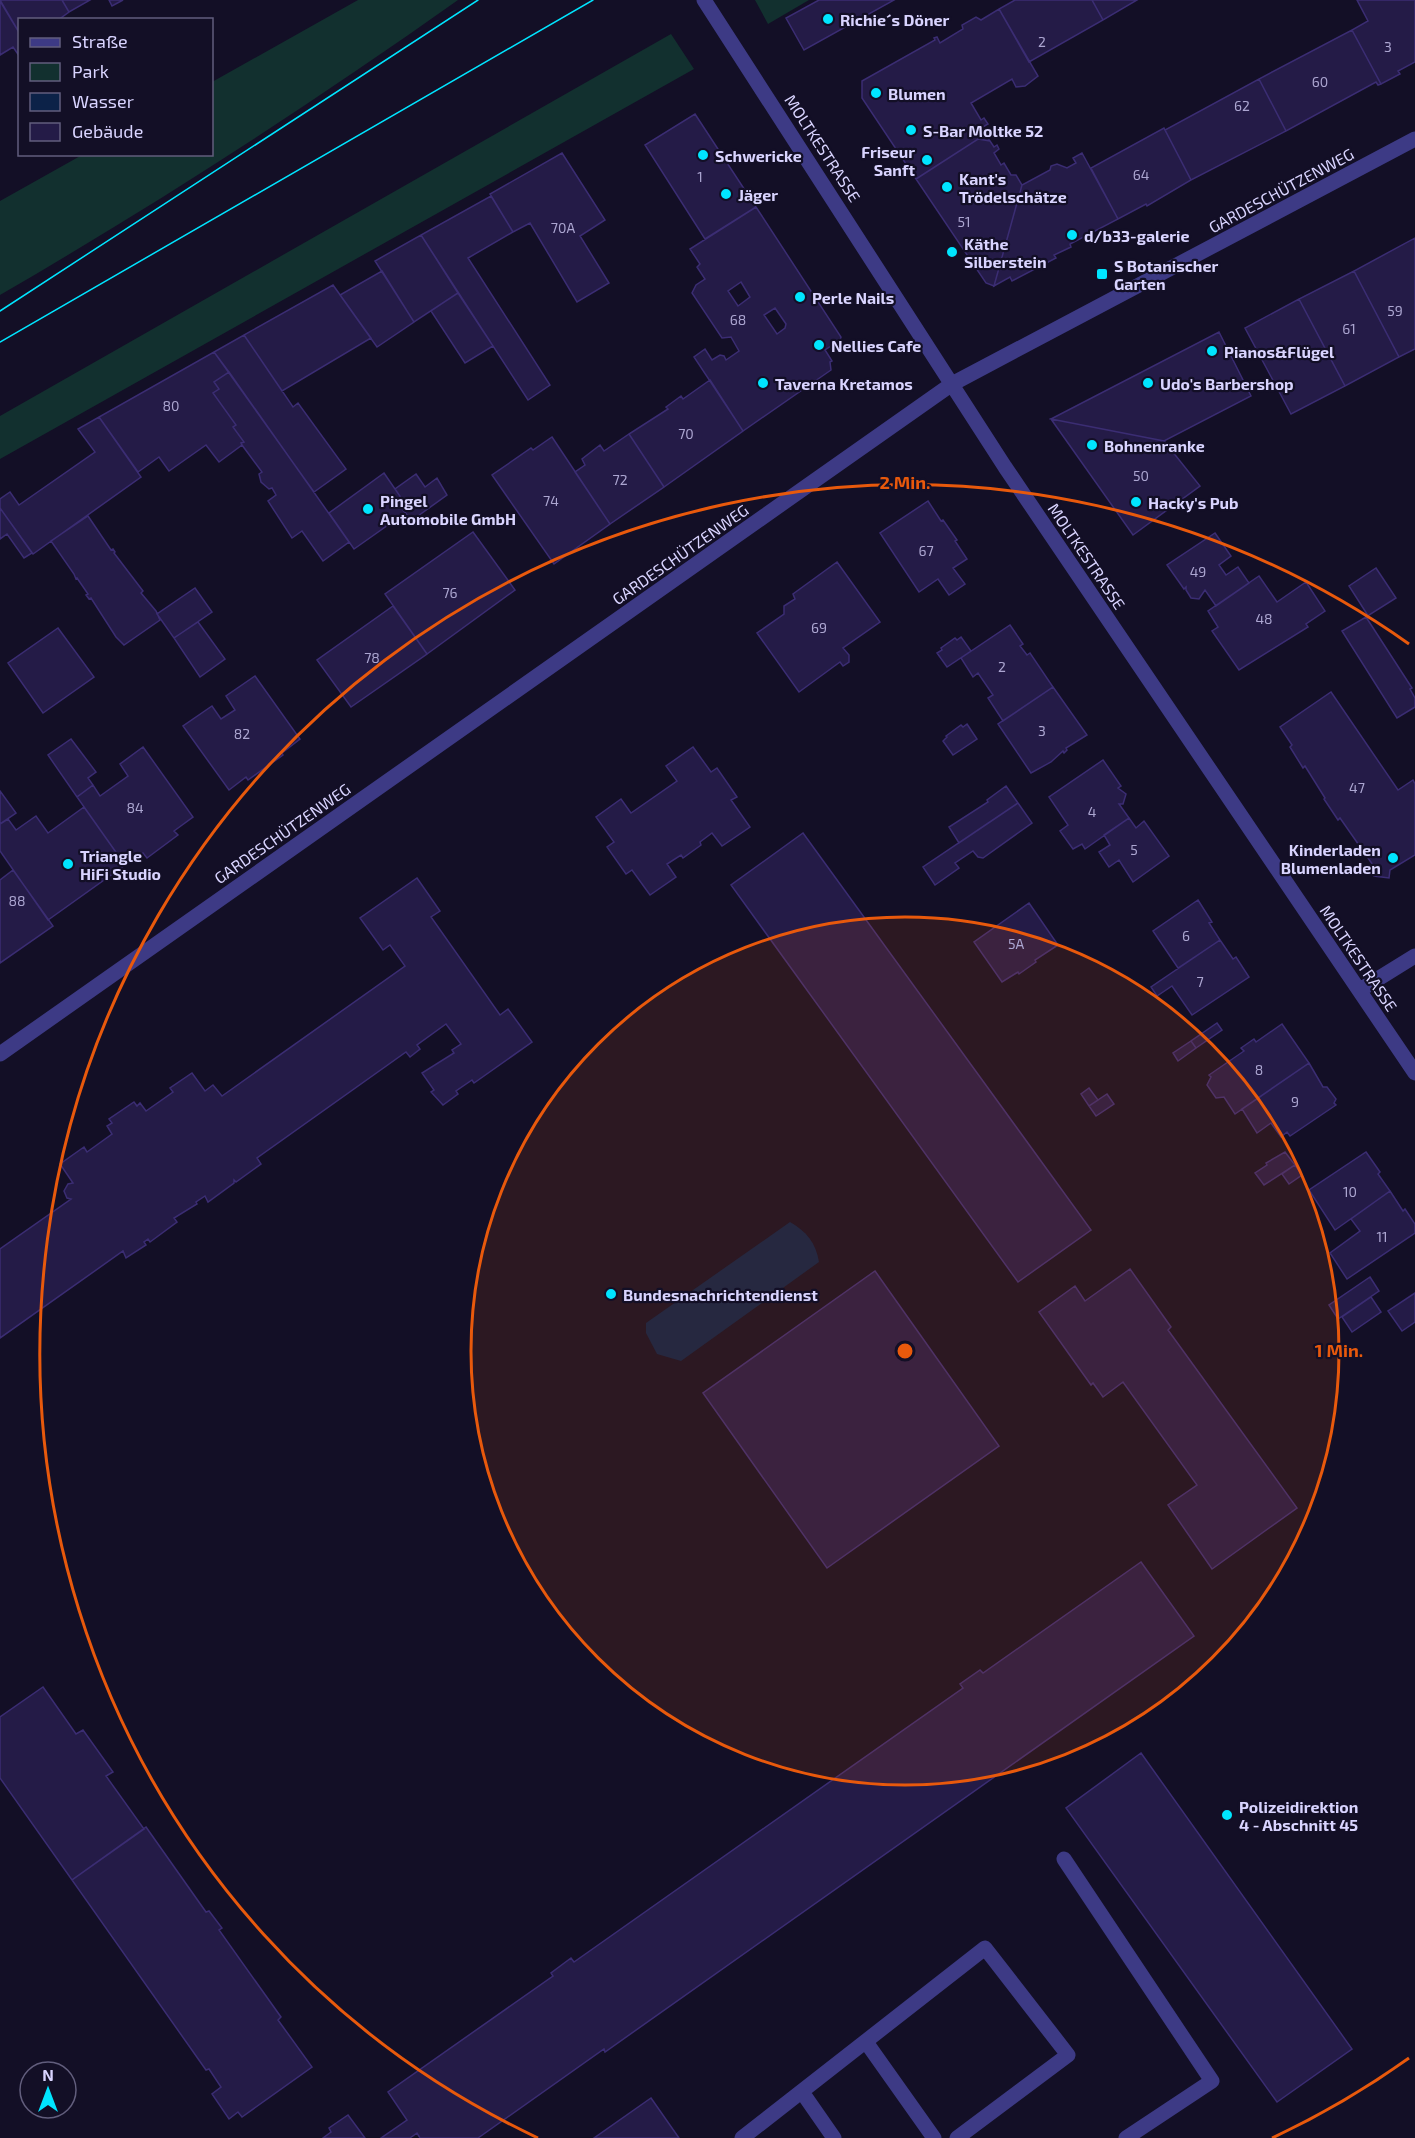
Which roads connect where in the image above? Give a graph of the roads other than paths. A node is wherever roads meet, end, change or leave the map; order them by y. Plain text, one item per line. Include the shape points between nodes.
1 (704, 0) edge
2 (1415, 139) edge
3 (952, 384) junction
4 (1415, 956) edge
5 (1359, 990) junction
6 (0, 1054) edge
7 (1415, 1073) edge
8 (1064, 1859) dead end
9 (866, 2042) junction
10 (802, 2092) junction
11 (742, 2138) edge
12 (834, 2138) edge
13 (934, 2138) edge
14 (957, 2138) edge
15 (1126, 2138) edge

1 - 3 street, MOLTKESTRASSE
2 - 3 street, GARDESCHÜTZENWEG
3 - 5 street, MOLTKESTRASSE
3 - 6 street, GARDESCHÜTZENWEG
4 - 5 street
5 - 7 street, MOLTKESTRASSE
8 - 15 street via 1212,2081
9 - 10 street
9 - 13 street
9 - 14 street via 986,1948 1068,2055
10 - 11 street
10 - 12 street

